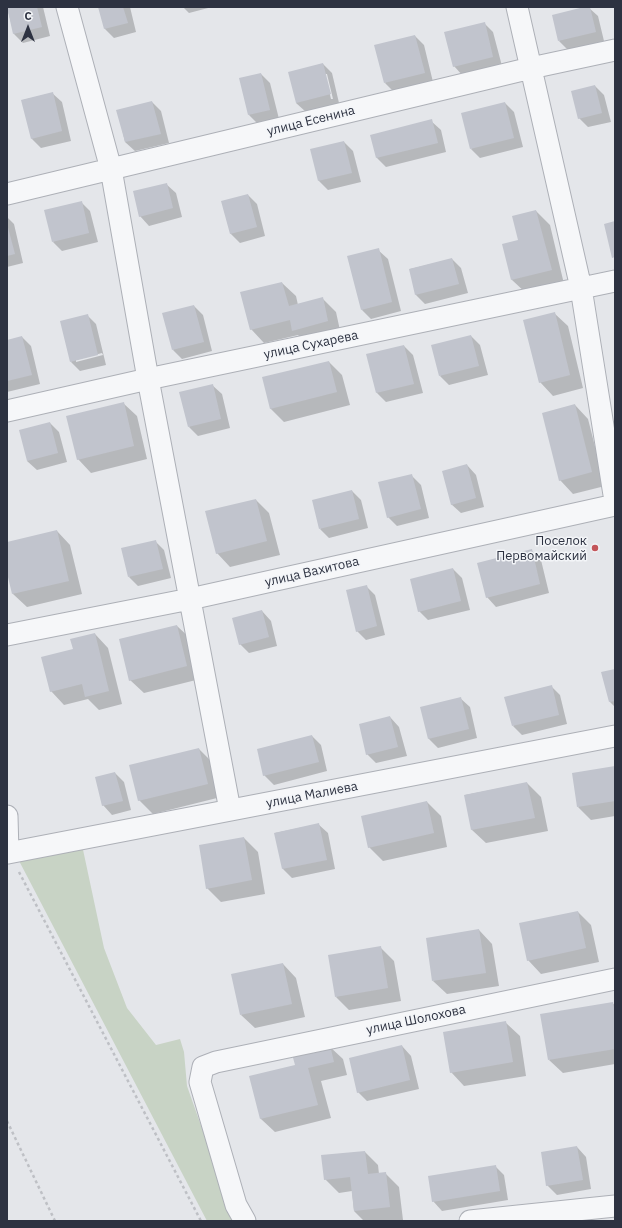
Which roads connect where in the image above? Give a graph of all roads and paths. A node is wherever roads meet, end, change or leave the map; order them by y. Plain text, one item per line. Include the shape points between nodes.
1 (67, 7) edge
2 (517, 7) edge
3 (615, 50) edge
4 (531, 68) junction
5 (111, 169) junction
6 (7, 194) edge
7 (615, 281) edge
8 (581, 288) junction
9 (148, 379) junction
10 (7, 411) edge
11 (615, 501) edge
12 (615, 505) edge
13 (190, 599) junction
14 (7, 635) edge
15 (615, 736) edge
16 (230, 810) junction
17 (7, 816) edge
18 (8, 853) junction
19 (615, 979) edge
20 (7, 1121) edge
21 (615, 1206) edge
22 (55, 1221) edge
23 (201, 1221) edge
24 (245, 1221) edge
25 (470, 1221) edge

1 - 5 street
2 - 4 street
3 - 4 street, улица Есенина
4 - 5 street, улица Есенина
4 - 8 street
5 - 6 street, улица Есенина
5 - 9 street
7 - 8 street, улица Сухарева
8 - 9 street, улица Сухарева
8 - 11 street
9 - 10 street, улица Сухарева
9 - 13 street
12 - 13 street, улица Вахитова
13 - 14 street, улица Вахитова
13 - 16 street
15 - 16 street, улица Малиева
16 - 18 street, улица Малиева
17 - 18 street
18 - 23 path
19 - 24 street, улица Шолохова via 216,1062 203,1067 200,1082 236,1205
20 - 22 path
21 - 25 street

